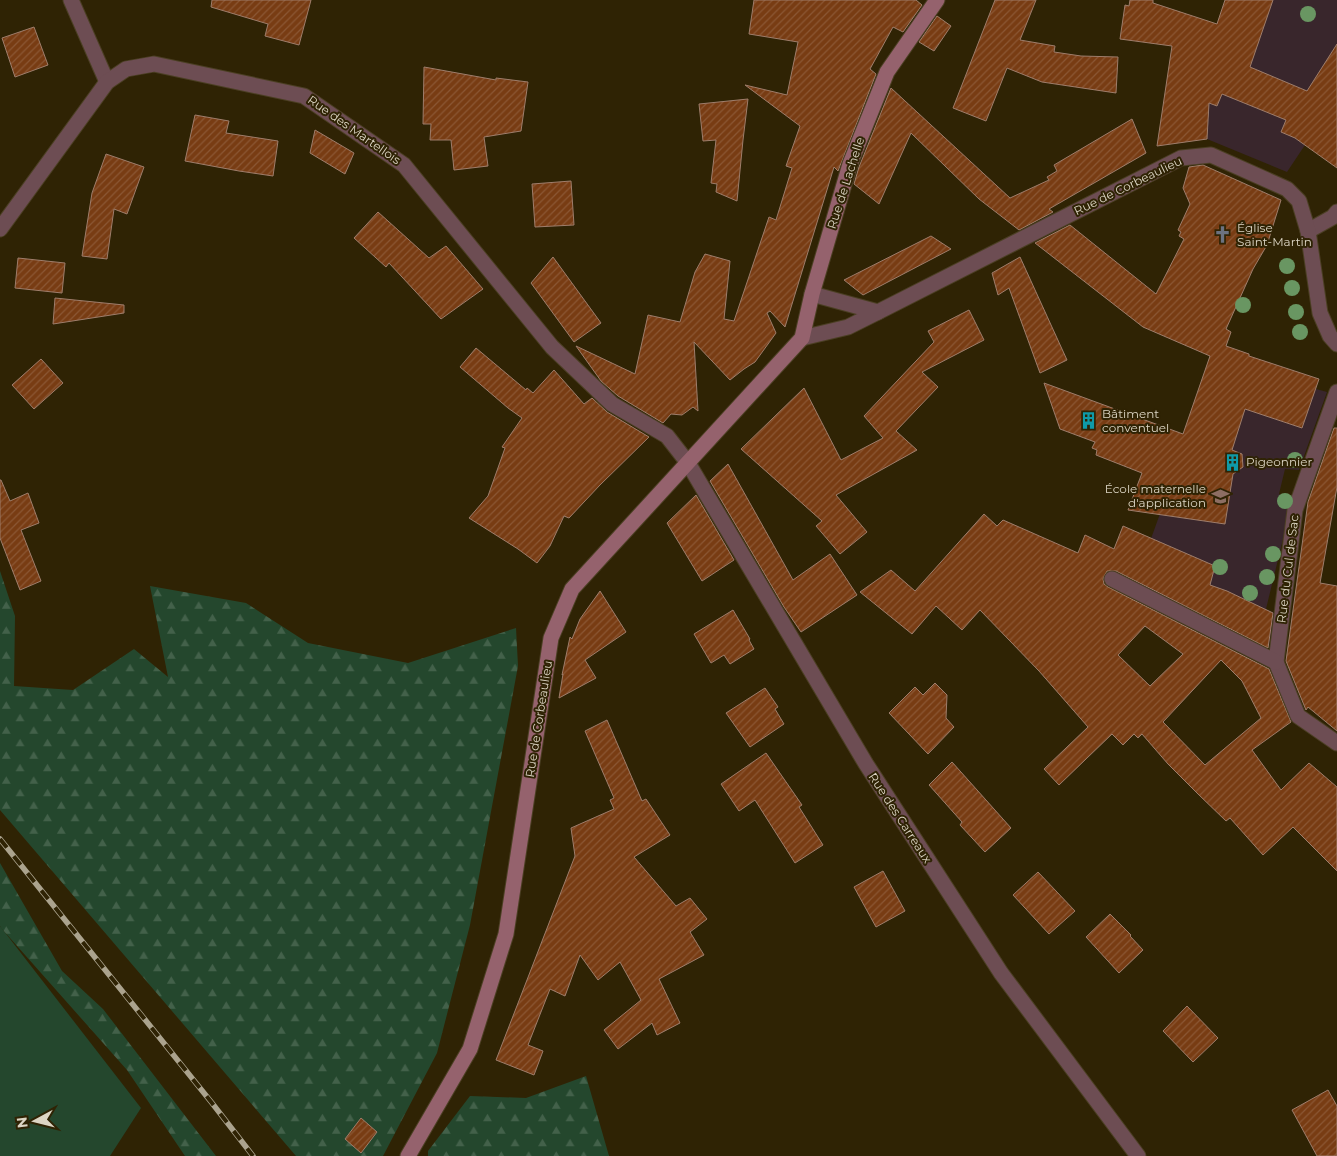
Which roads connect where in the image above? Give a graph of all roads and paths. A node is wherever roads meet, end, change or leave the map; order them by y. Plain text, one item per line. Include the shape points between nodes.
1 (71, 0) edge
2 (936, 0) edge
3 (107, 82) junction
4 (1337, 212) edge
5 (0, 229) edge
6 (1308, 231) junction
7 (812, 294) junction
8 (878, 312) junction
9 (798, 344) junction
10 (1337, 344) edge
11 (1337, 392) edge
12 (688, 464) junction
13 (1112, 579) dead end
14 (1276, 662) junction
15 (1337, 743) edge
16 (408, 1156) edge
17 (1138, 1156) edge

1 - 3 street
2 - 7 street, Rue de Lachelle via 888,72 850,164
3 - 5 street, Rue des Martellois
3 - 12 street, Rue des Martellois via 126,69 154,64 304,96 404,165 552,347 612,404 668,436
4 - 6 street
6 - 8 street, Rue de Corbeaulieu via 1299,201 1287,190 1211,155 1181,158
6 - 10 street, Rue de Corbeaulieu via 1320,313
7 - 8 street
7 - 9 street, Rue de Lachelle
8 - 9 street, Rue de Corbeaulieu via 848,327
9 - 12 street, Rue de Corbeaulieu
11 - 14 street, Rue du Cul de Sac via 1295,510
12 - 16 street, Rue de Corbeaulieu via 572,589 551,638 506,934 470,1050
12 - 17 street, Rue des Carreaux via 866,764 990,956
13 - 14 street
14 - 15 street, Rue du Cul de Sac via 1298,716

